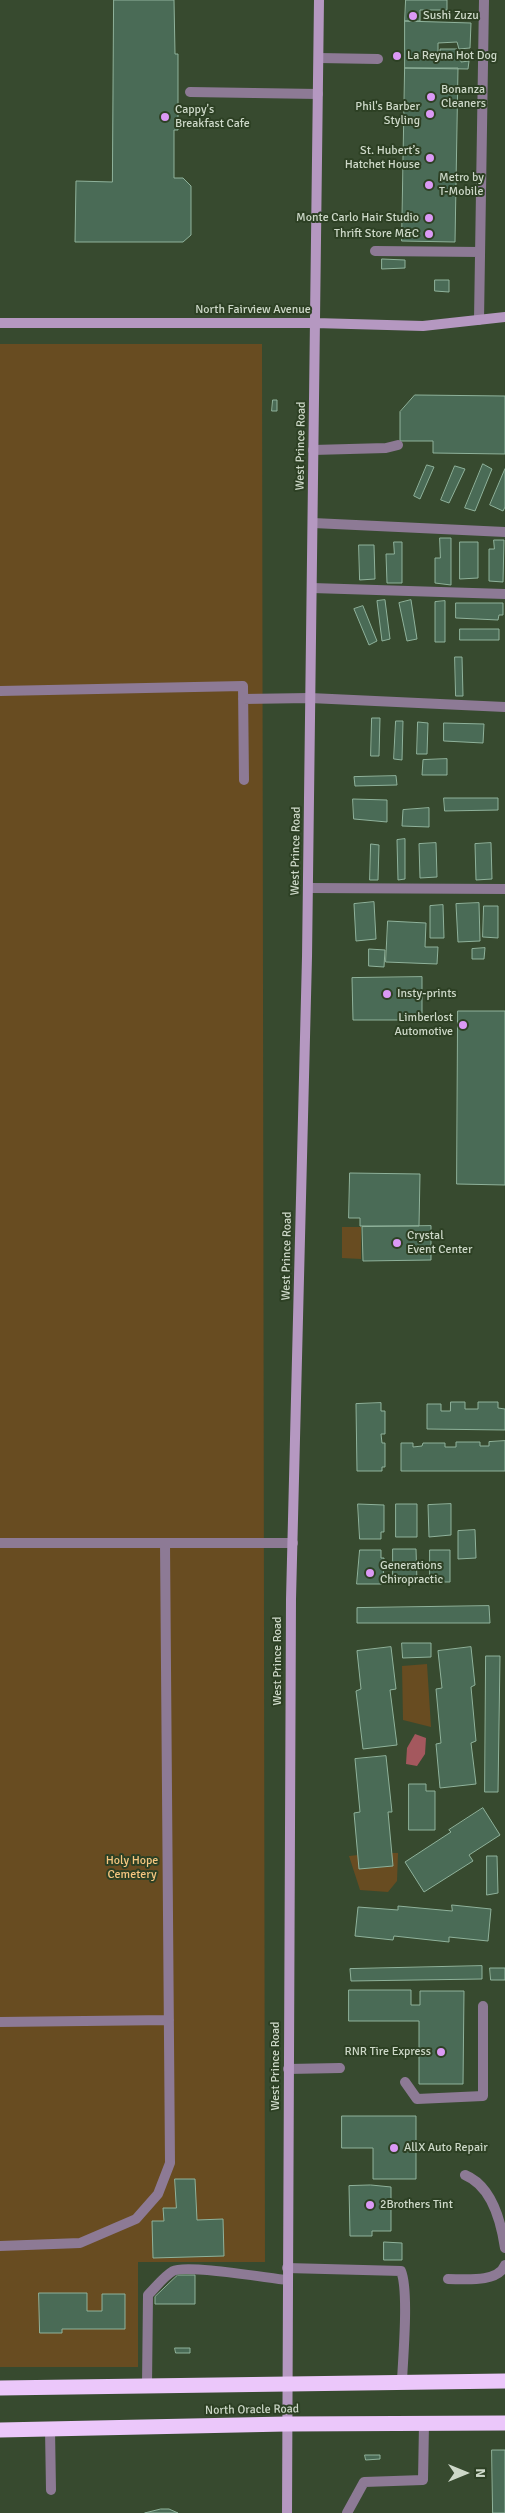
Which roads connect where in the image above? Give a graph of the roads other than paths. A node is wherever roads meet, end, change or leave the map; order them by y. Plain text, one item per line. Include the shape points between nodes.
1 (320, 0) edge
2 (484, 0) edge
3 (319, 58) junction
4 (378, 59) dead end
5 (190, 92) dead end
6 (318, 94) junction
7 (375, 251) dead end
8 (480, 252) junction
9 (505, 317) edge
10 (479, 320) junction
11 (315, 322) junction
12 (0, 323) edge
13 (398, 444) dead end
14 (313, 450) junction
15 (312, 523) junction
16 (505, 532) edge
17 (312, 588) junction
18 (505, 594) edge
19 (0, 691) edge
20 (310, 698) junction
21 (243, 699) junction
22 (505, 707) edge
23 (244, 780) dead end
24 (308, 888) junction
25 (505, 889) edge
26 (0, 1543) edge
27 (165, 1543) junction
28 (293, 1543) junction
29 (482, 2006) dead end
30 (169, 2020) junction
31 (0, 2022) edge
32 (340, 2068) dead end
33 (288, 2069) junction
34 (405, 2082) dead end
35 (465, 2175) dead end
36 (0, 2246) edge
37 (505, 2248) edge
38 (505, 2265) edge
39 (287, 2268) junction
40 (448, 2279) dead end
41 (287, 2280) junction
42 (402, 2381) junction
43 (505, 2381) edge
44 (287, 2382) junction
45 (147, 2385) junction
46 (0, 2388) edge
47 (505, 2423) edge
48 (286, 2424) junction
49 (424, 2424) junction
50 (50, 2429) junction
51 (0, 2430) edge
52 (51, 2490) dead end
53 (287, 2513) edge
54 (347, 2513) edge

1 - 3 main road, West Prince Road
2 - 8 lane
3 - 4 lane
3 - 6 main road, West Prince Road
5 - 6 lane
6 - 11 main road, West Prince Road
7 - 8 lane
8 - 10 lane
9 - 10 main road, North Fairview Avenue
10 - 11 main road, North Fairview Avenue via 423,326
11 - 12 main road, North Fairview Avenue
11 - 14 main road, West Prince Road
13 - 14 lane via 386,448
14 - 15 main road, West Prince Road
15 - 16 lane
15 - 17 main road, West Prince Road
17 - 18 lane
17 - 20 main road, West Prince Road
19 - 21 lane via 243,686
20 - 21 lane
20 - 22 lane
20 - 24 main road, West Prince Road
21 - 23 lane
24 - 25 lane
24 - 28 main road, West Prince Road
26 - 27 lane
27 - 28 lane
27 - 30 lane
28 - 33 main road, West Prince Road
29 - 34 lane via 483,2096 417,2100
30 - 31 lane
30 - 36 lane via 170,2163 158,2194 136,2219 80,2243
32 - 33 lane
33 - 39 main road, West Prince Road
35 - 37 lane via 477,2180 490,2196
38 - 40 lane via 496,2275 486,2278
39 - 41 main road, West Prince Road
39 - 42 lane via 401,2272 404,2298
41 - 44 main road, West Prince Road
41 - 45 lane via 193,2268 173,2271 148,2295
42 - 43 highway
42 - 44 highway
44 - 45 highway
44 - 48 main road, West Prince Road
45 - 46 highway
47 - 49 highway, North Oracle Road
48 - 49 highway, North Oracle Road
48 - 50 highway, North Oracle Road
48 - 53 main road, West Prince Road
49 - 54 lane via 423,2480 364,2482
50 - 51 highway, North Oracle Road
50 - 52 lane

